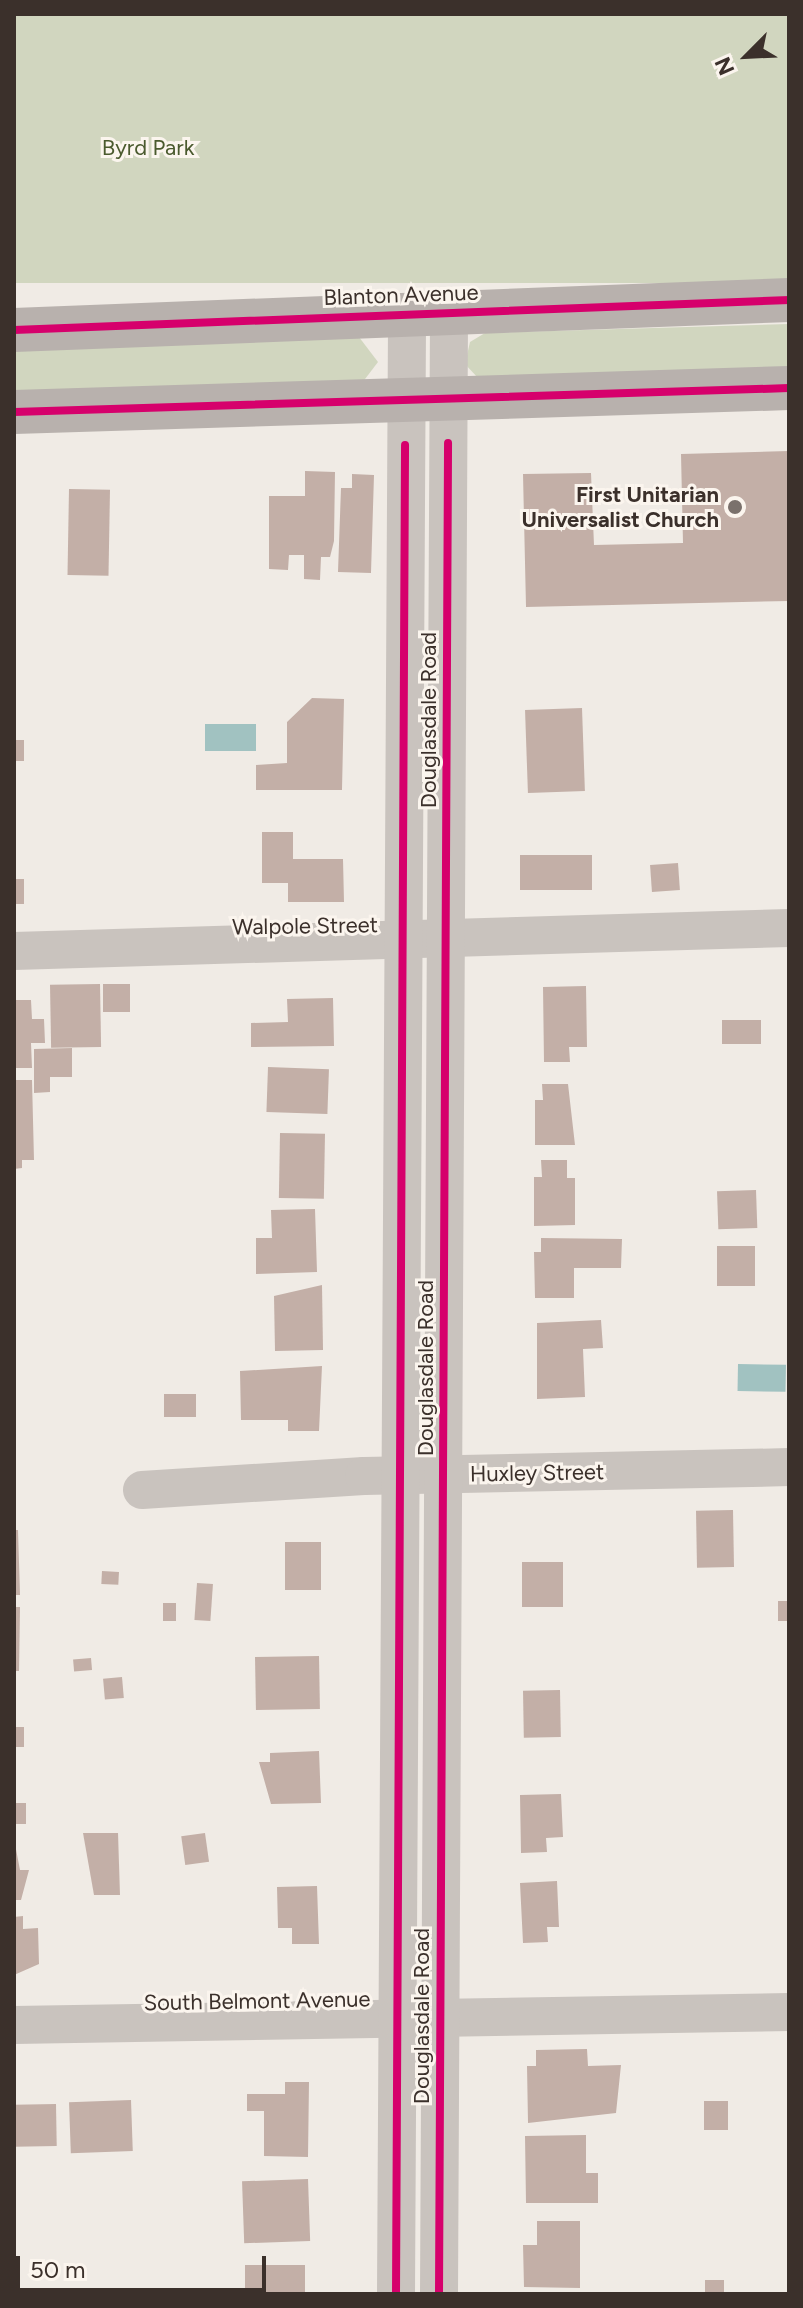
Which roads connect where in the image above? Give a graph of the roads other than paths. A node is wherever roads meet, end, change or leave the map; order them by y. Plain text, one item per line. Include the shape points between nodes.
1 (789, 300) edge
2 (428, 312) junction
3 (14, 330) edge
4 (789, 388) edge
5 (427, 398) junction
6 (14, 412) edge
7 (789, 928) edge
8 (446, 941) junction
9 (404, 942) junction
10 (14, 951) edge
11 (789, 1467) edge
12 (443, 1474) junction
13 (400, 1475) junction
14 (142, 1490) dead end
15 (789, 2012) edge
16 (398, 2016) junction
17 (440, 2016) junction
18 (14, 2025) edge
19 (396, 2294) edge
20 (439, 2294) edge

1 - 2 main road, Blanton Avenue
2 - 3 main road, Blanton Avenue
2 - 5 street, Douglasdale Road
4 - 5 main road
5 - 6 main road
5 - 8 street, Douglasdale Road
5 - 9 street, Douglasdale Road
7 - 8 street, Walpole Street
8 - 9 street, Walpole Street
8 - 12 street, Douglasdale Road
9 - 10 street, Walpole Street
9 - 13 street, Douglasdale Road
11 - 12 street, Huxley Street
12 - 13 street, Huxley Street
12 - 17 street, Douglasdale Road
13 - 14 street, Huxley Street
13 - 16 street, Douglasdale Road
15 - 17 street, South Belmont Avenue
16 - 17 street, South Belmont Avenue
16 - 18 street, South Belmont Avenue
16 - 19 street, Douglasdale Road
17 - 20 street, Douglasdale Road

